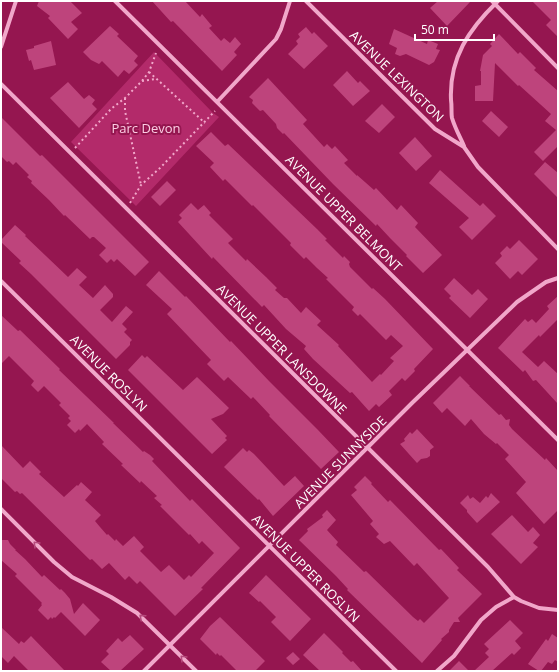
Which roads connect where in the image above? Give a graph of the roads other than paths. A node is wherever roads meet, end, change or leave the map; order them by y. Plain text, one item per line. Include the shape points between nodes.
1 (16, 1) edge
2 (115, 1) edge
3 (290, 1) edge
4 (306, 1) edge
5 (495, 2) edge
6 (1, 47) edge
7 (558, 68) edge
8 (1, 84) edge
9 (217, 102) junction
10 (464, 147) junction
11 (558, 249) edge
12 (558, 278) edge
13 (1, 281) edge
14 (467, 350) junction
15 (558, 440) edge
16 (368, 448) junction
17 (202, 479) joint
18 (1, 509) edge
19 (269, 546) junction
20 (514, 597) junction
21 (558, 610) edge
22 (170, 645) junction
23 (144, 671) edge
24 (196, 671) edge
25 (396, 671) edge
26 (437, 671) edge

1 - 6 street
2 - 9 street, AVENUE UPPER BELMONT
3 - 9 street via 276,39
4 - 10 street, AVENUE LEXINGTON via 435,129
5 - 7 street
5 - 10 street via 464,42 453,72 452,118
8 - 16 street, AVENUE UPPER LANSDOWNE
9 - 14 street, AVENUE UPPER BELMONT
10 - 11 street, AVENUE LEXINGTON via 478,167
12 - 14 street, AVENUE SUNNYSIDE via 546,282 517,302
13 - 17 street, AVENUE ROSLYN
14 - 15 street, AVENUE UPPER BELMONT
14 - 16 street, AVENUE SUNNYSIDE
16 - 19 street, AVENUE SUNNYSIDE
16 - 20 street, AVENUE UPPER LANSDOWNE via 488,567
17 - 19 street, AVENUE UPPER ROSLYN
22 -> 18 street via 137,613 63,570
19 - 22 street, AVENUE SUNNYSIDE
19 - 25 street, AVENUE UPPER ROSLYN
20 - 21 street, AVENUE UPPER LANSDOWNE via 530,606
20 - 26 street via 496,607 481,620 454,656
22 - 23 street, AVENUE SUNNYSIDE
24 -> 22 street

